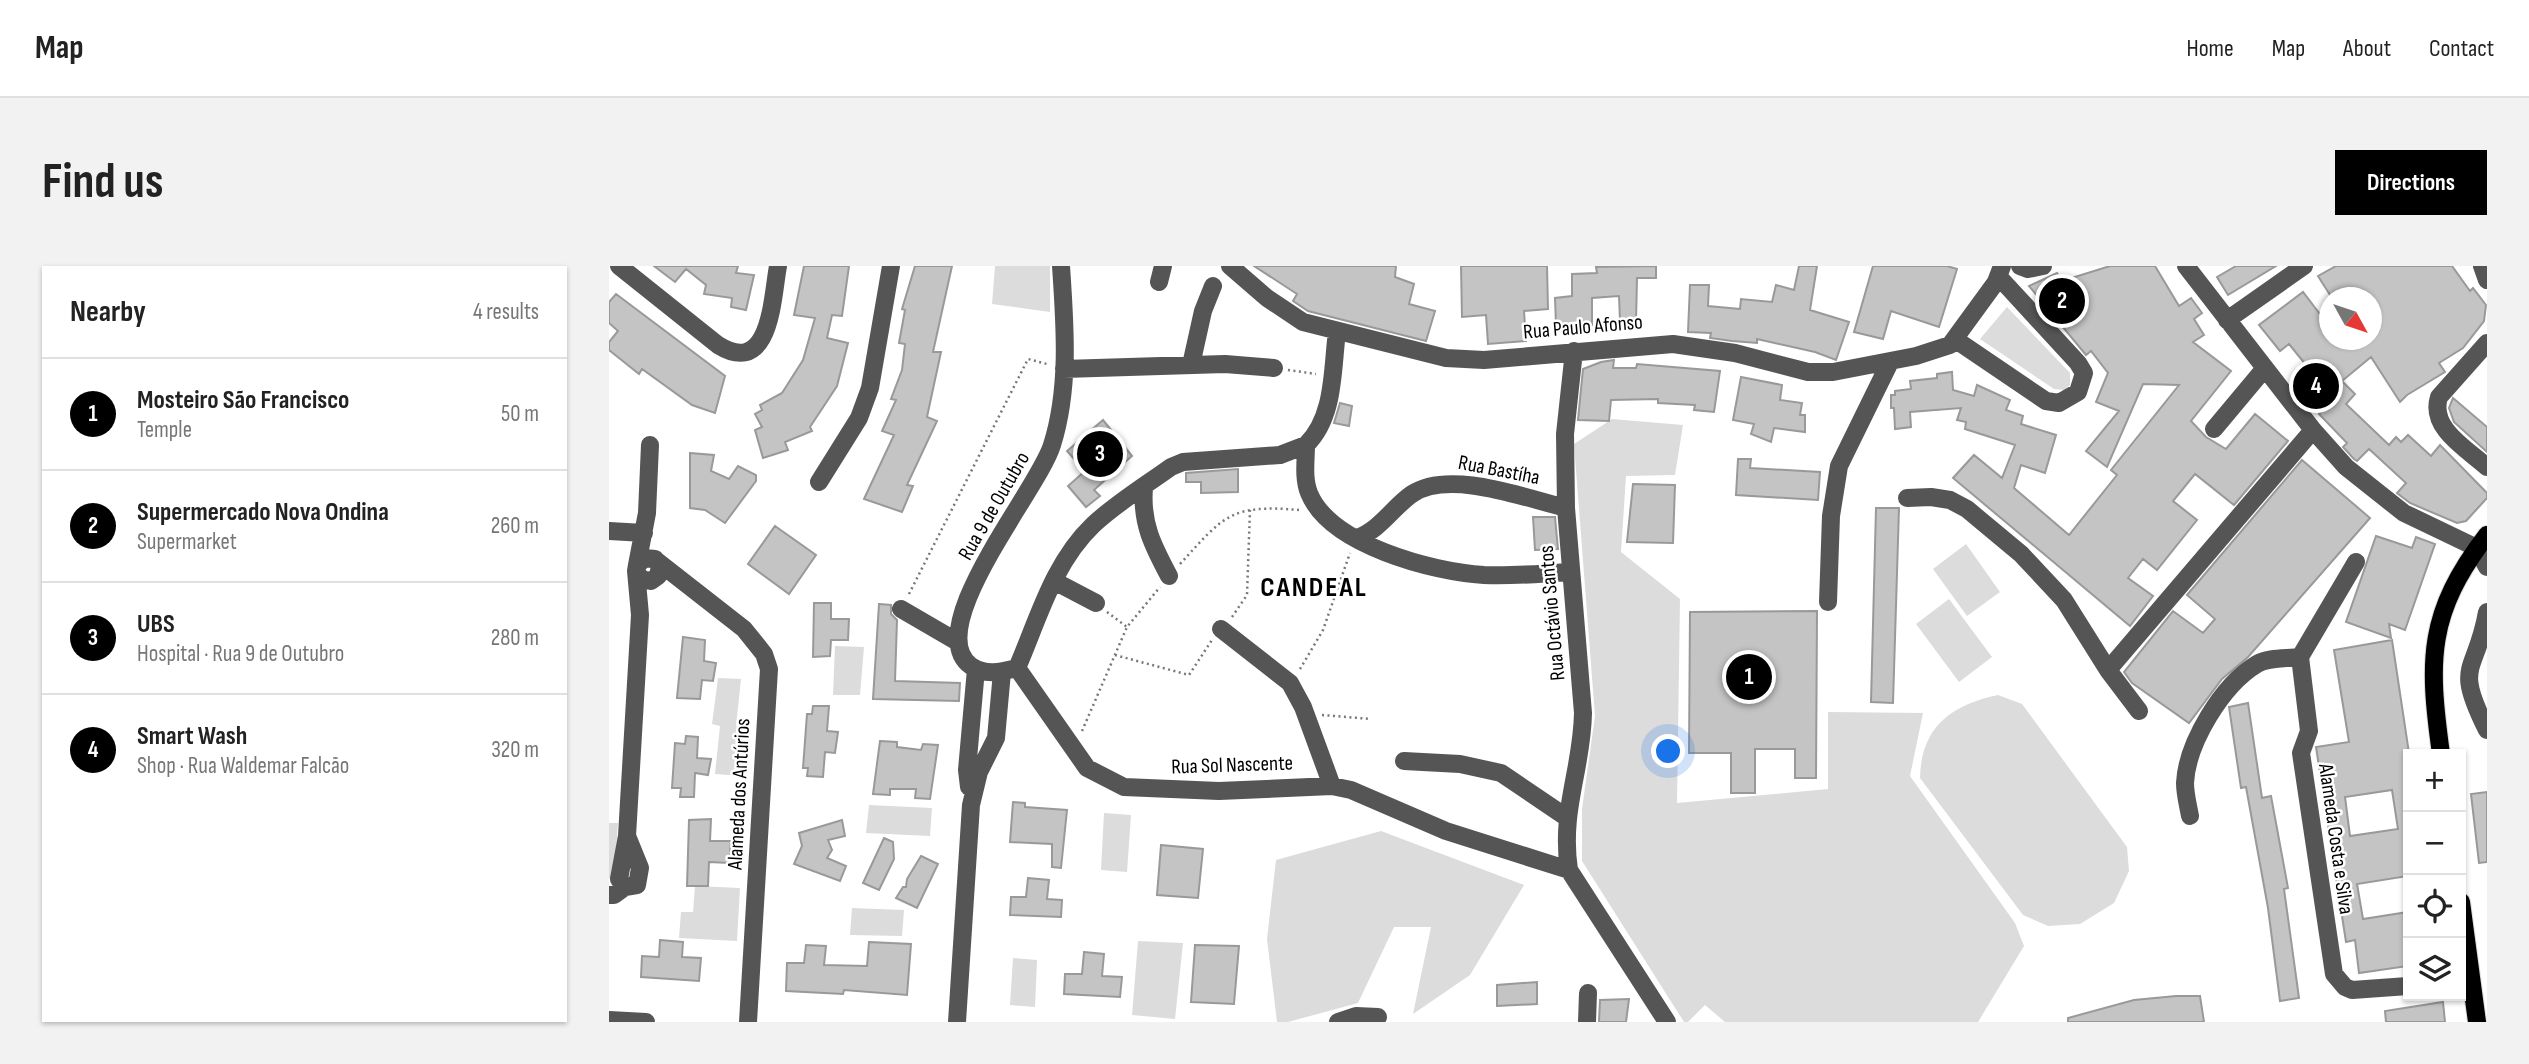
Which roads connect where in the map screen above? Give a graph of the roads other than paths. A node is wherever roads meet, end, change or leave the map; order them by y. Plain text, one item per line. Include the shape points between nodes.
1 (619, 266) edge
2 (778, 266) edge
3 (891, 266) edge
4 (1061, 266) edge
5 (1230, 266) edge
6 (2020, 266) edge
7 (2043, 266) edge
8 (2186, 266) edge
9 (2304, 266) edge
10 (2482, 266) edge
11 (2000, 271) edge
12 (2487, 280) edge
13 (1213, 286) dead end
14 (2227, 320) junction
15 (1337, 332) junction
16 (1956, 340) junction
17 (2487, 343) edge
18 (1574, 351) junction
19 (1890, 362) junction
20 (1191, 365) junction
21 (1274, 368) road end
22 (2265, 368) junction
23 (1064, 369) junction
24 (2214, 429) dead end
25 (2313, 430) junction
26 (650, 445) dead end
27 (1306, 445) junction
28 (2487, 467) edge
29 (818, 482) dead end
30 (1144, 488) junction
31 (1907, 498) dead end
32 (1566, 508) junction
33 (647, 513) junction
34 (609, 531) edge
35 (644, 533) junction
36 (1357, 538) junction
37 (2482, 541) edge
38 (2356, 562) dead end
39 (2487, 567) edge
40 (648, 569) junction
41 (1570, 572) junction
42 (1169, 576) road end
43 (1054, 580) junction
44 (1828, 602) dead end
45 (1096, 603) road end
46 (901, 609) road end
47 (2486, 623) edge
48 (1221, 629) road end
49 (2087, 635) junction
50 (956, 641) junction
51 (2132, 641) junction
52 (2300, 657) junction
53 (976, 669) junction
54 (1009, 670) junction
55 (2108, 670) junction
56 (2139, 711) dead end
57 (2487, 730) edge
58 (2440, 749) edge
59 (1404, 761) dead end
60 (1332, 786) junction
61 (971, 805) junction
62 (2190, 816) dead end
63 (1566, 817) junction
64 (1569, 870) junction
65 (617, 891) edge
66 (2466, 980) edge
67 (2403, 986) edge
68 (1588, 993) dead end
69 (1378, 1017) dead end
70 (609, 1020) edge
71 (646, 1022) edge
72 (748, 1022) edge
73 (957, 1022) edge
74 (1338, 1022) edge
75 (1587, 1022) edge
76 (1667, 1022) edge
77 (2477, 1022) edge

1 - 2 street via 718,345 736,354 747,352 764,338
3 - 29 street via 870,388 859,418
4 - 23 street, Rua 9 de Outubro
5 - 15 street, Rua Paulo Afonso via 1286,312
6 - 7 street
8 - 14 street
9 - 14 street
10 - 12 street
11 - 16 street
11 - 16 street via 2078,363 2084,373 2078,391 2059,403 2046,401
13 - 20 street
14 - 22 street
15 - 18 street, Rua Paulo Afonso via 1446,358 1484,360
15 - 27 street via 1323,422
16 - 19 street, Rua Paulo Afonso
17 - 28 street via 2439,397 2436,407 2441,425
18 - 19 street, Rua Paulo Afonso via 1673,344 1735,353 1808,372
18 - 32 street, Rua Octávio Santos via 1566,434
19 - 44 street via 1839,467 1831,516
20 - 21 street
20 - 23 street
22 - 24 street
22 - 25 street
23 - 50 street, Rua 9 de Outubro via 1057,427 1045,464 999,535 960,620
25 - 37 street via 2374,492 2405,513
25 - 51 street
26 - 33 street
27 - 30 street via 1280,455 1184,461
27 - 36 street via 1306,485 1322,514
30 - 42 street via 1149,540
30 - 43 street via 1094,524 1066,557
31 - 49 street via 1931,496 1967,509 2045,579
32 - 36 street, Rua Bastíha via 1459,484 1434,484 1402,502 1368,534
32 - 41 street, Rua Octávio Santos
33 - 35 street
33 - 40 street
34 - 35 street
35 - 40 street
36 - 41 street via 1422,564 1482,575
37 - 39 street
37 - 58 main road via 2445,604 2435,634 2431,686
38 - 52 street
40 - 65 street via 639,615 627,836 640,868 637,885
40 - 72 street, Alameda dos Antúrios via 702,596 756,641 768,670
41 - 63 street, Rua Octávio Santos via 1583,724
43 - 45 street
43 - 54 street
46 - 50 street
47 - 57 street via 2467,671 2468,685
48 - 60 street via 1290,683
49 - 51 street via 2103,641
49 - 55 street
50 - 53 street via 962,656
51 - 55 street
52 - 62 street via 2258,664 2213,710 2187,769
52 - 67 street, Alameda Costa e Silva via 2309,731 2301,753 2334,974 2352,990
53 - 54 street
53 - 61 street via 967,770
54 - 60 street, Rua Sol Nascente via 1087,768 1124,787 1219,791
54 - 61 street via 996,738 979,772
55 - 56 street
59 - 63 street via 1460,764 1501,773
60 - 64 street, Rua Sol Nascente via 1446,831
61 - 73 street
63 - 64 street, Rua Octávio Santos
64 - 76 street
66 - 77 main road
68 - 75 street
69 - 74 street via 1356,1016
70 - 71 street

